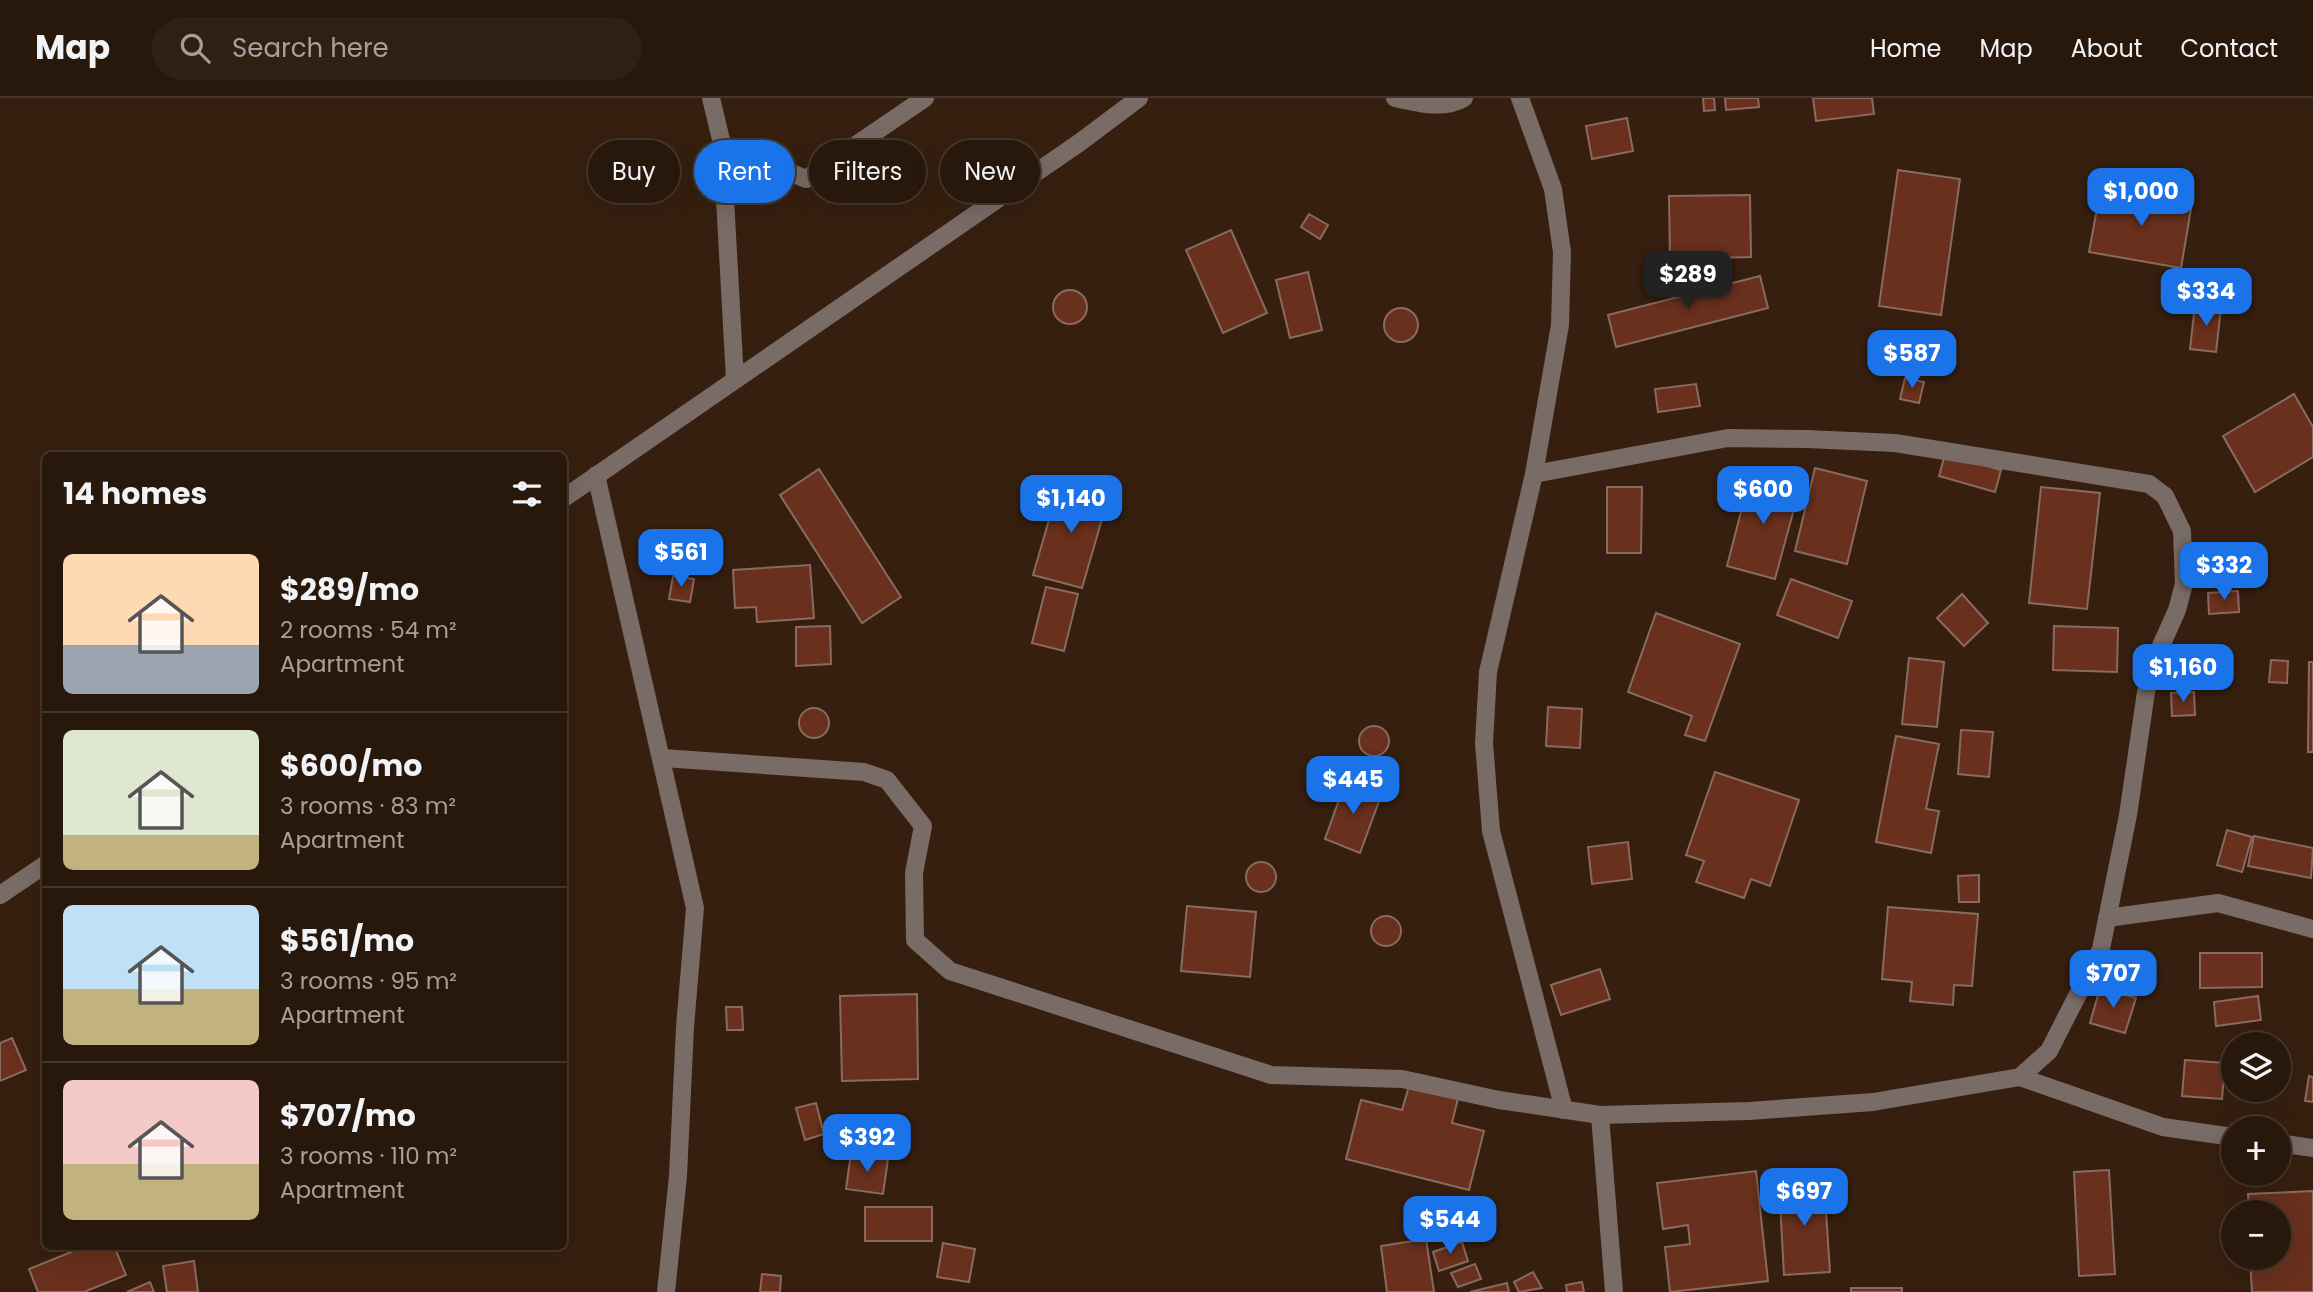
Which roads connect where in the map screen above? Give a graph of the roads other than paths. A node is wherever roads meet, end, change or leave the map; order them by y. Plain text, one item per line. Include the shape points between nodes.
1 (711, 98) edge
2 (925, 98) edge
3 (1139, 98) edge
4 (1395, 98) edge
5 (1464, 98) edge
6 (1520, 98) edge
7 (721, 140) edge
8 (795, 174) edge
9 (725, 203) edge
10 (735, 380) junction
11 (1534, 474) junction
12 (596, 475) junction
13 (567, 496) edge
14 (663, 758) junction
15 (42, 867) edge
16 (0, 895) edge
17 (2107, 918) junction
18 (2313, 929) edge
19 (2021, 1077) junction
20 (1564, 1110) junction
21 (1600, 1115) junction
22 (2221, 1135) edge
23 (2291, 1145) edge
24 (2313, 1148) edge
25 (666, 1292) edge
26 (1614, 1292) edge

1 - 7 street
2 - 8 street via 806,179
3 - 10 street
4 - 5 street via 1441,104
6 - 11 street via 1553,189 1562,252 1560,325
9 - 10 street
10 - 12 street
11 - 17 street via 1728,438 1807,439 1895,443 1990,458 2149,484 2165,496 2182,531 2184,584 2146,692
11 - 20 street via 1489,671 1484,743 1491,831
12 - 13 street
12 - 14 street
14 - 20 street via 864,772 887,780 923,826 914,873 915,940 950,971 1271,1074 1402,1079
14 - 25 street via 695,908
15 - 16 street
17 - 18 street via 2218,903
17 - 19 street via 2101,949 2074,1005 2049,1051
19 - 21 street via 1872,1102
19 - 22 street via 2163,1128
20 - 21 street
21 - 26 street
23 - 24 street

